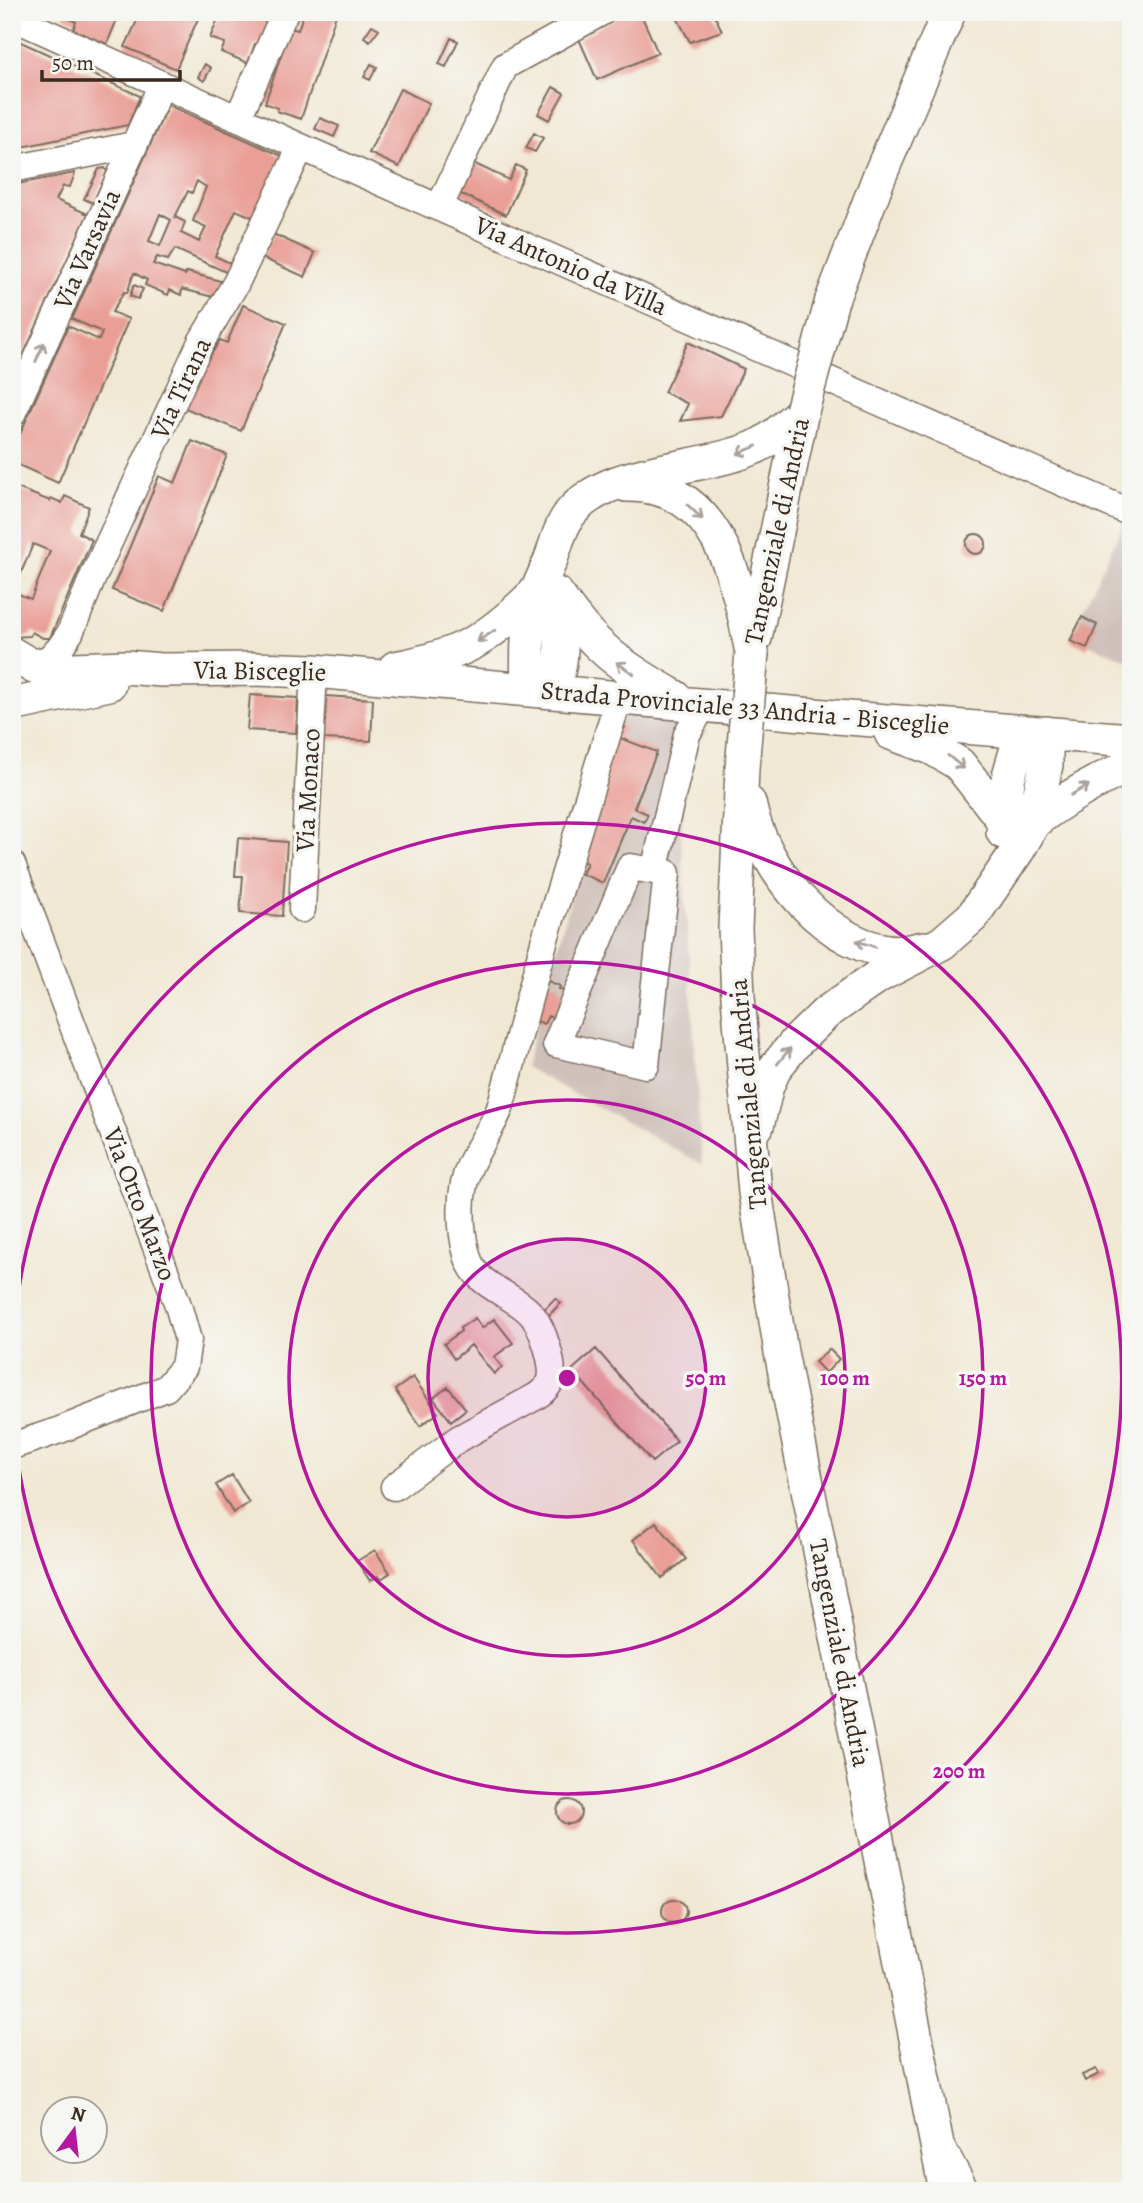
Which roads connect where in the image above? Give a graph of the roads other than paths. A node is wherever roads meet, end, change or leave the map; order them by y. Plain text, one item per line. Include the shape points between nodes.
1 (285, 12) edge
2 (603, 12) edge
3 (950, 12) edge
4 (12, 17) edge
5 (162, 84) junction
6 (238, 118) junction
7 (134, 145) junction
8 (302, 147) junction
9 (12, 169) edge
10 (439, 208) junction
11 (802, 411) junction
12 (12, 414) edge
13 (610, 486) junction
14 (1131, 513) edge
15 (548, 582) junction
16 (70, 633) junction
17 (752, 653) junction
18 (125, 667) junction
19 (15, 669) edge
20 (162, 670) junction
21 (314, 671) junction
22 (359, 674) junction
23 (540, 690) junction
24 (619, 697) junction
25 (694, 703) junction
26 (12, 705) edge
27 (848, 718) junction
28 (1034, 732) junction
29 (1131, 740) edge
30 (1131, 765) edge
31 (742, 768) junction
32 (1019, 821) junction
33 (12, 864) edge
34 (654, 871) junction
35 (302, 909) dead end
36 (933, 947) junction
37 (755, 1192) junction
38 (12, 1446) edge
39 (394, 1487) dead end
40 (935, 2134) junction
41 (946, 2191) edge
42 (965, 2191) edge

1 - 6 street
2 - 10 street via 505,65
3 - 11 main road, Tangenziale di Andria, bridge via 832,300
4 - 5 street, Via Antonio da Villa
5 - 6 street, Via Antonio da Villa
5 - 7 street, Via Varsavia
6 - 8 street, Via Antonio da Villa
7 - 9 street
12 -> 7 street, Via Varsavia
8 - 10 street, Via Antonio da Villa
8 - 16 street, Via Tirana via 236,283 201,342
10 - 14 street, Via Antonio da Villa
11 -> 13 main road via 755,448
11 - 17 main road, Tangenziale di Andria
13 - 15 main road via 597,491 569,516 561,529
13 -> 17 main road via 660,490 703,519 732,569
15 -> 22 main road via 506,621 469,646 425,662
15 - 23 main road via 561,658 559,673
25 -> 15 main road via 615,660 576,622
16 - 18 street via 74,651 87,660
16 - 19 street, Via Tirana via 48,659
17 - 31 main road, Tangenziale di Andria, bridge
18 - 19 main road, Via Bisceglie
18 - 20 main road, Via Bisceglie
20 - 21 main road, Via Bisceglie
20 - 26 main road, Via Bisceglie
21 - 22 main road, Via Bisceglie
21 - 35 street, Via Monaco
22 - 23 main road, Strada Provinciale 33 Andria - Bisceglie
23 - 24 main road, Strada Provinciale 33 Andria - Bisceglie
24 - 25 main road, Strada Provinciale 33 Andria - Bisceglie
24 - 39 street via 544,942 500,1108 468,1168 463,1192 464,1239 473,1270 533,1316 551,1362 552,1378 544,1391 458,1439
25 - 27 main road, Strada Provinciale 33 Andria - Bisceglie
25 - 34 street
27 - 28 main road, Strada Provinciale 33 Andria - Bisceglie
27 -> 32 main road via 948,755
28 - 29 main road, Strada Provinciale 33 Andria - Bisceglie
28 - 32 main road via 1046,765
32 -> 30 main road
36 -> 31 main road via 903,952 880,949 838,931 807,906 766,853 753,822
31 - 37 main road, Tangenziale di Andria via 735,928
32 - 36 main road via 1018,850 972,917
33 - 38 street, Via Otto Marzo via 188,1340 184,1367 166,1388
34 - 34 street via 630,867 556,1044 646,1065 667,873
37 -> 36 main road via 757,1127 775,1068 826,1013 880,975
37 - 40 main road, Tangenziale di Andria via 781,1352
40 - 41 main road, Tangenziale di Andria
40 - 42 street

